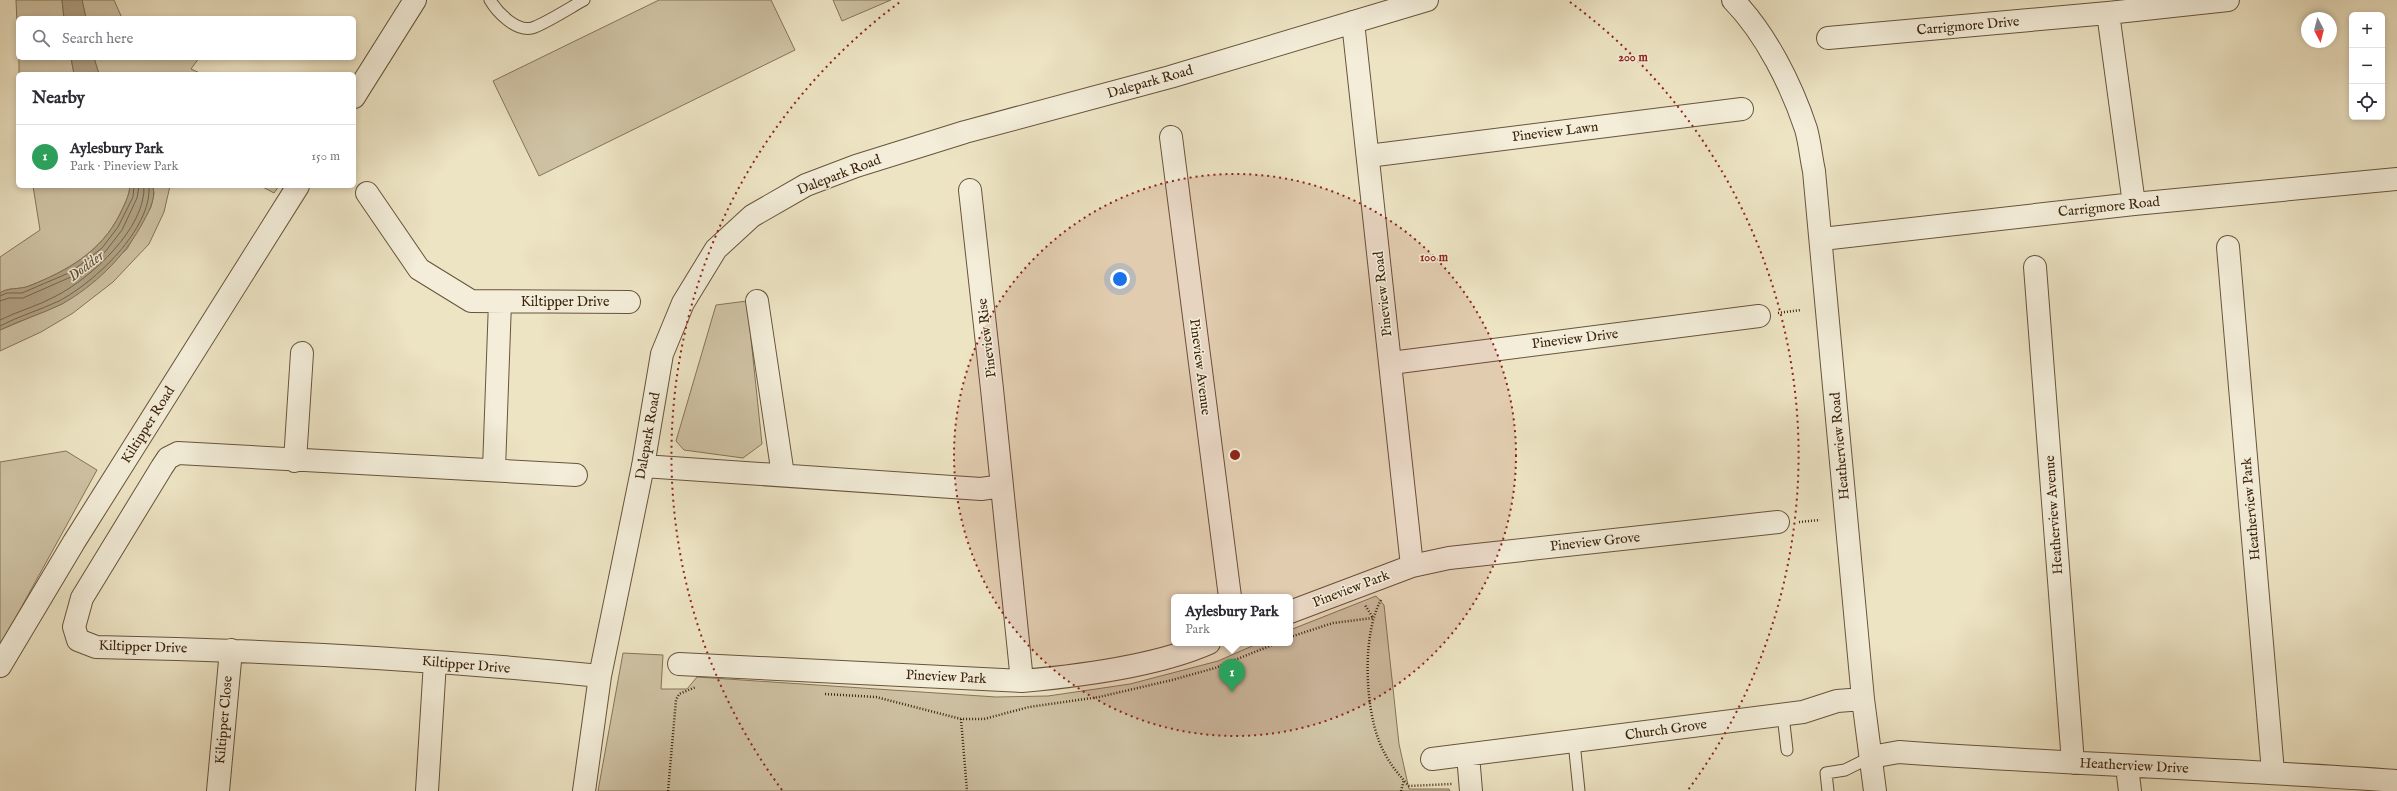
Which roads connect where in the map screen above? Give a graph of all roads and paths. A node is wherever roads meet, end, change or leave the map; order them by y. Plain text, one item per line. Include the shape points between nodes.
1 (415, 0) edge
2 (490, 0) edge
3 (584, 0) edge
4 (1426, 0) edge
5 (1732, 0) edge
6 (2228, 0) edge
7 (2108, 13) junction
8 (1353, 22) junction
9 (1828, 38) dead end
10 (356, 94) edge
11 (1742, 109) dead end
12 (1171, 137) dead end
13 (1368, 156) junction
14 (2397, 179) edge
15 (297, 188) edge
16 (970, 190) dead end
17 (367, 193) dead end
18 (2134, 204) junction
19 (1822, 239) junction
20 (2228, 247) dead end
21 (2035, 267) dead end
22 (757, 301) dead end
23 (500, 302) junction
24 (629, 302) dead end
25 (1801, 310) dead end
26 (1767, 314) joint
27 (302, 353) dead end
28 (1391, 363) junction
29 (295, 461) junction
30 (643, 466) junction
31 (494, 469) junction
32 (576, 475) dead end
33 (783, 475) junction
34 (1002, 486) junction
35 (1820, 520) dead end
36 (1789, 522) joint
37 (1412, 566) junction
38 (1230, 594) edge
39 (1383, 596) dead end
40 (1363, 602) dead end
41 (1293, 611) edge
42 (1373, 618) junction
43 (1293, 637) edge
44 (1202, 646) edge
45 (231, 650) junction
46 (436, 662) junction
47 (679, 664) dead end
48 (0, 666) edge
49 (600, 676) junction
50 (1022, 681) junction
51 (1863, 699) junction
52 (1783, 715) junction
53 (960, 719) dead end
54 (1574, 742) junction
55 (1787, 750) dead end
56 (1468, 755) junction
57 (1871, 757) junction
58 (1432, 759) dead end
59 (2073, 763) junction
60 (2127, 767) junction
61 (2273, 772) junction
62 (1404, 780) junction
63 (2397, 781) edge
64 (1462, 787) edge
65 (218, 791) edge
66 (427, 791) edge
67 (584, 791) edge
68 (967, 791) edge
69 (1401, 791) edge
70 (1579, 791) edge
71 (1828, 791) edge
72 (1875, 791) edge
73 (2130, 791) edge

1 - 10 street
2 - 3 lane via 496,9 515,25 531,28
4 - 8 street, Dalepark Road
5 - 19 street, Heatherview Road via 1750,17 1785,78 1806,130
6 - 7 street, Carrigmore Drive
7 - 9 street, Carrigmore Drive
7 - 18 street
8 - 13 street, Pineview Road
8 - 30 street, Dalepark Road via 1170,77 965,132 856,166 806,185 752,216 716,249 697,277 672,328 662,354
11 - 13 street, Pineview Lawn
12 - 38 street, Pineview Avenue
13 - 28 street, Pineview Road
14 - 18 street, Carrigmore Road
15 - 48 street, Kiltipper Road via 74,542
16 - 34 street, Pineview Rise
17 - 23 street, Kiltipper Drive via 419,269 471,301
18 - 19 street, Carrigmore Road
19 - 51 street, Heatherview Road
20 - 61 street, Heatherview Park
21 - 59 street, Heatherview Avenue
22 - 33 street
23 - 24 street, Kiltipper Drive
23 - 31 street, Kiltipper Drive
25 - 26 path
26 - 28 street, Pineview Drive
27 - 29 street
28 - 37 street, Pineview Road
29 - 31 street, Kiltipper Drive
29 - 45 street, Kiltipper Drive via 178,453 168,458 82,598 74,627 78,640 96,647
30 - 33 street
30 - 49 street, Dalepark Road
31 - 32 street, Kiltipper Drive
33 - 34 street via 981,489
34 - 50 street, Pineview Rise
35 - 36 path
36 - 37 street, Pineview Grove via 1450,558
37 - 41 street, Pineview Park
39 - 42 path
40 - 42 path
42 - 43 path via 1333,622
42 - 62 path via 1370,627 1368,664 1370,699 1378,740 1392,767
44 - 50 street, Pineview Park via 1189,652 1138,664 1068,677
45 - 46 street, Kiltipper Drive
45 - 65 street, Kiltipper Close
46 - 49 street, Kiltipper Drive
46 - 66 street
47 - 50 street, Pineview Park
49 - 67 street, Dalepark Road
51 - 52 street, Church Grove via 1837,701 1803,712
51 - 57 street, Heatherview Road
52 - 54 street, Church Grove
52 - 55 lane
53 - 68 path
54 - 56 street, Church Grove
54 - 70 lane
56 - 58 street, Church Grove
56 - 64 street
57 - 59 street, Heatherview Drive via 1899,752
57 - 71 lane via 1845,770 1826,773
57 - 72 street, Heatherview Road
59 - 60 street, Heatherview Drive
60 - 61 street, Heatherview Drive
60 - 73 street
61 - 63 street, Heatherview Drive
62 - 64 path via 1409,786
62 - 69 path

